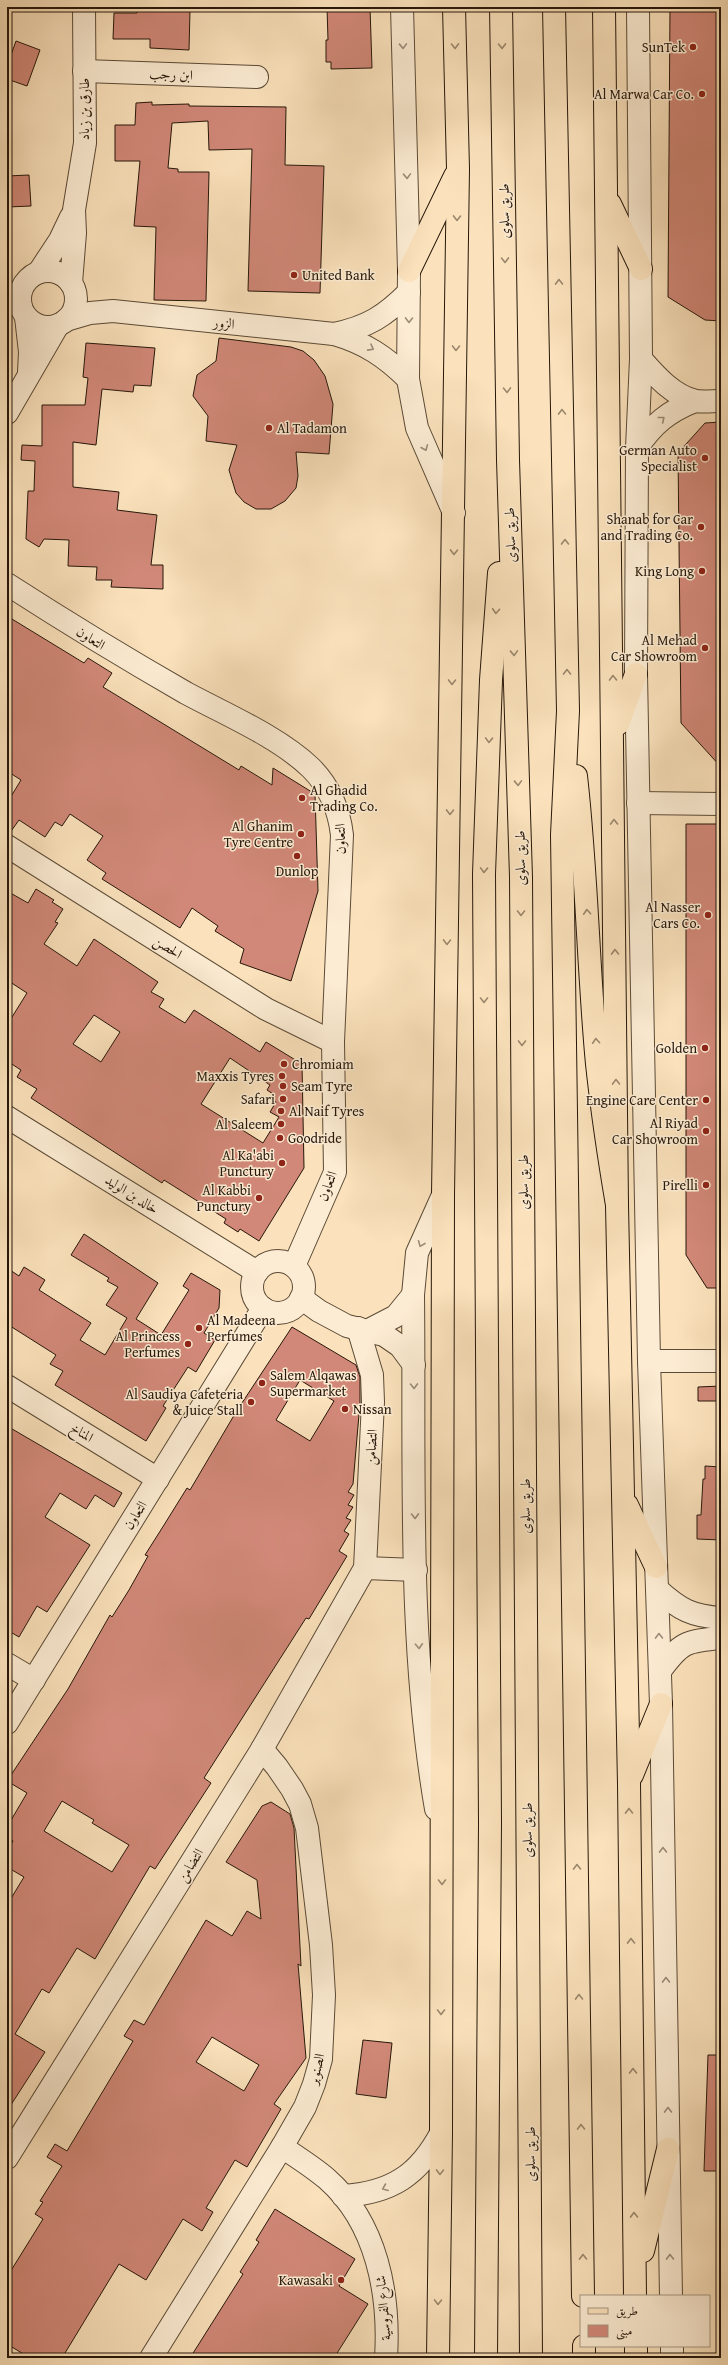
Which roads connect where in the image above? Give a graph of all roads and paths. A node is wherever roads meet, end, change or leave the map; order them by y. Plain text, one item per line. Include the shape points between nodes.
1 (84, 7) edge
2 (402, 7) edge
3 (454, 7) edge
4 (501, 7) edge
5 (554, 7) edge
6 (604, 7) edge
7 (638, 7) edge
8 (84, 71) junction
9 (257, 77) dead end
10 (458, 169) junction
11 (607, 198) junction
12 (74, 210) junction
13 (641, 269) junction
14 (34, 275) junction
15 (409, 281) junction
16 (7, 282) edge
17 (72, 286) junction
18 (113, 311) junction
19 (19, 312) edge
20 (62, 323) junction
21 (334, 334) junction
22 (641, 359) junction
23 (29, 372) junction
24 (408, 379) junction
25 (695, 401) junction
26 (721, 401) edge
27 (7, 412) edge
28 (637, 448) junction
29 (508, 460) junction
30 (454, 513) junction
31 (7, 584) edge
32 (636, 674) junction
33 (568, 711) junction
34 (613, 737) junction
35 (638, 803) junction
36 (721, 804) edge
37 (7, 846) edge
38 (333, 1042) junction
39 (7, 1117) edge
40 (443, 1196) junction
41 (617, 1205) junction
42 (294, 1266) junction
43 (257, 1272) junction
44 (413, 1295) junction
45 (301, 1298) junction
46 (262, 1308) junction
47 (363, 1329) junction
48 (649, 1361) junction
49 (721, 1361) edge
50 (414, 1365) junction
51 (7, 1386) edge
52 (158, 1479) junction
53 (623, 1498) junction
54 (656, 1567) junction
55 (365, 1568) junction
56 (416, 1570) junction
57 (658, 1590) junction
58 (721, 1618) edge
59 (721, 1638) edge
60 (7, 1664) edge
61 (660, 1671) junction
62 (34, 1680) junction
63 (661, 1704) junction
64 (7, 1723) edge
65 (262, 1749) junction
66 (629, 1784) junction
67 (442, 1843) junction
68 (441, 2133) junction
69 (282, 2147) junction
70 (668, 2149) junction
71 (7, 2158) edge
72 (343, 2196) junction
73 (635, 2289) edge
74 (583, 2295) edge
75 (671, 2295) edge
76 (584, 2347) edge
77 (636, 2347) edge
78 (672, 2347) edge
79 (151, 2358) edge
80 (386, 2358) edge
81 (438, 2358) edge
82 (486, 2358) edge
83 (531, 2358) edge
84 (584, 2358) edge
85 (636, 2358) edge
86 (672, 2358) edge

1 - 8 street, طارق بن زياد
2 -> 15 street
3 -> 10 main road
4 -> 29 main road, طريق سلوى
33 -> 5 main road
6 - 11 main road
7 - 13 street
8 - 9 street, ابن رجب
8 - 12 street, طارق بن زياد via 85,143
10 - 15 main road
10 -> 30 main road
11 - 13 main road
34 -> 11 main road
12 - 14 street, طارق بن زياد via 60,240
12 - 17 street, طارق بن زياد
13 - 22 street
14 - 16 street
14 - 17 street via 49,271 59,273
14 - 19 street via 24,284 20,294
15 - 21 street, الزور via 394,308 376,321
15 -> 24 street
17 - 18 street, الزور via 95,303
17 - 20 street via 75,305
18 - 20 street, الزور via 90,314
18 - 21 street, الزور
19 - 20 street via 34,324 43,327
19 - 23 street via 30,352
20 - 23 street
21 -> 24 street, الزور via 356,340 375,350
22 - 25 street via 665,384
22 - 28 street
23 - 27 street
24 -> 30 street via 417,428
25 - 26 street
28 -> 25 street via 661,418
28 - 32 street
29 -> 82 main road via 491,680 484,874 490,1823
29 -> 83 main road, طريق سلوى via 521,877
30 -> 40 main road
31 - 38 street, التعاون via 100,644 283,747 312,769 325,786 334,799 340,815 342,835
32 - 34 main road
32 - 35 street
41 -> 33 main road via 597,1062 582,835
74 -> 33 main road via 562,835
41 -> 34 main road
35 - 36 street
35 - 48 street
37 - 38 street, الحصن via 266,1009
38 - 42 street, التعاون via 335,1172
39 - 43 street, خالد بن الوليد
40 -> 44 street via 414,1266
40 - 67 main road
41 - 53 main road
42 - 43 street via 274,1261 262,1266
42 - 45 street via 303,1283
43 - 46 street via 252,1289 254,1298
44 - 47 street via 396,1316
44 - 50 street
45 - 46 street via 296,1305 284,1312 275,1313
45 - 47 street via 334,1320
46 - 52 street, التعاون
47 - 50 street via 384,1335 400,1346
47 - 55 street, التضامن via 374,1402
48 - 49 street
48 - 54 street
50 -> 56 street
51 - 52 street, المناخ
52 - 62 street, التعاون
53 - 54 main road
53 - 66 main road
54 - 57 street
55 - 56 street
55 - 65 street, التضامن
56 -> 67 street via 422,1710 429,1770
57 - 58 street via 686,1612
61 -> 57 street
59 - 61 street via 683,1644
60 - 62 street
61 - 63 street
62 - 64 street, التعاون
63 - 66 main road
70 -> 63 street
65 - 69 street, الصنوبر via 292,1789 307,1828 321,1945 324,1994 321,2059 305,2107
65 - 71 street, التضامن
73 -> 66 main road
67 -> 68 main road
68 -> 72 street via 419,2166 403,2179 385,2189 365,2195
68 -> 81 main road
69 - 72 street, شارع الفروسية via 327,2179
69 - 79 street, الصنوبر
70 - 73 main road
75 -> 70 street
72 - 80 street, شارع الفروسية via 367,2234 381,2272 386,2308
76 - 84 main road
77 - 85 main road
78 - 86 street

